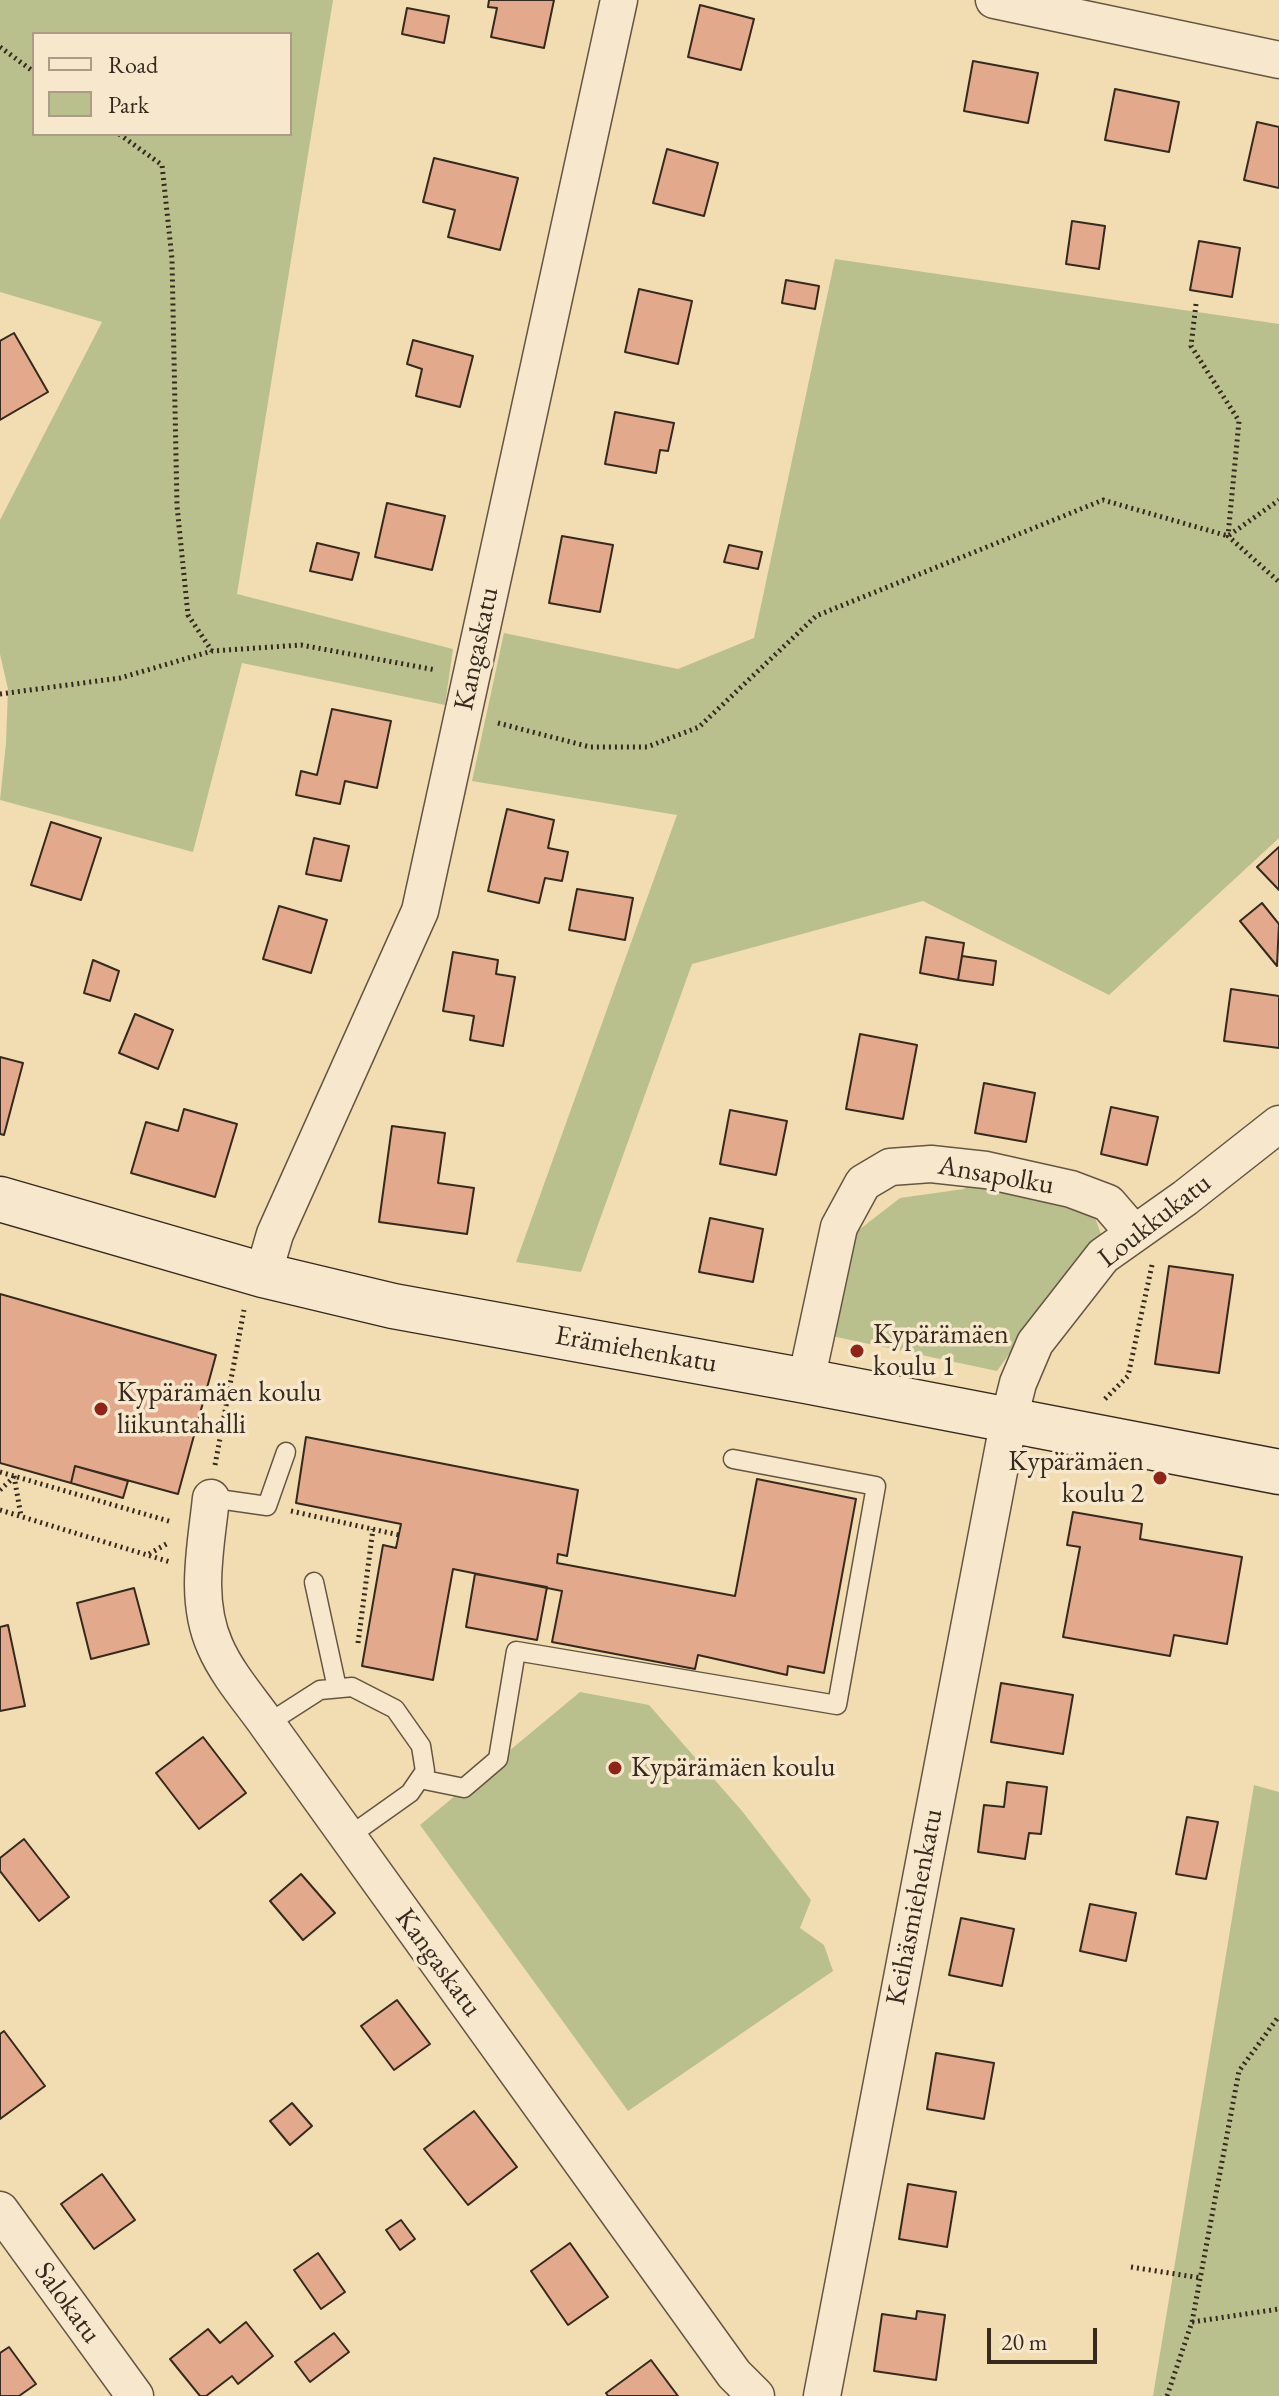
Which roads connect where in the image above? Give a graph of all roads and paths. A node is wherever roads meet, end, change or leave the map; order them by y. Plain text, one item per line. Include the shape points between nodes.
1 (619, 0) edge
2 (994, 0) edge
3 (0, 47) edge
4 (1279, 60) edge
5 (32, 71) edge
6 (122, 136) edge
7 (1196, 304) dead end
8 (1279, 500) edge
9 (1228, 536) junction
10 (1279, 582) edge
11 (212, 651) junction
12 (471, 677) junction
13 (0, 694) edge
14 (1279, 1124) edge
15 (0, 1199) edge
16 (1133, 1232) junction
17 (254, 1291) junction
18 (806, 1381) junction
19 (1009, 1419) junction
20 (1093, 1435) junction
21 (286, 1452) dead end
22 (733, 1459) dead end
23 (0, 1472) edge
24 (1279, 1472) edge
25 (14, 1476) junction
26 (0, 1490) edge
27 (267, 1506) junction
28 (0, 1510) edge
29 (209, 1515) junction
30 (21, 1516) junction
31 (373, 1529) junction
32 (399, 1535) dead end
33 (203, 1578) junction
34 (314, 1582) dead end
35 (345, 1688) junction
36 (267, 1724) junction
37 (420, 1779) junction
38 (348, 1837) junction
39 (1279, 2016) edge
40 (0, 2210) edge
41 (1131, 2267) dead end
42 (1201, 2278) junction
43 (1279, 2309) edge
44 (1192, 2322) junction
45 (135, 2396) edge
46 (756, 2396) edge
47 (822, 2396) edge
48 (1167, 2396) edge

1 - 12 street, Kangaskatu
2 - 4 street
3 - 5 path
6 - 11 path via 162,165 172,259 177,506 188,615
7 - 9 path via 1191,346 1239,421
8 - 9 path
9 - 10 path
9 - 12 path via 1103,500 816,616 699,727 647,747 590,747 497,723
11 - 12 path via 301,645
11 - 13 path via 120,678
12 - 17 street, Kangaskatu via 420,911
14 - 16 street, Loukkukatu
15 - 17 street, Erämiehenkatu
16 - 18 street, Ansapolku via 1108,1203 1071,1189 986,1170 931,1164 890,1167 863,1183 839,1227
16 - 19 street, Loukkukatu via 1103,1256 1035,1343
16 - 20 path via 1154,1256 1128,1376 1100,1403
17 - 18 street, Erämiehenkatu via 393,1306
17 - 29 path via 219,1436
18 - 19 street, Erämiehenkatu
19 - 20 street, Erämiehenkatu
19 - 47 street, Keihäsmiehenkatu
20 - 24 street, Erämiehenkatu
21 - 27 lane
22 - 37 lane via 876,1486 837,1705 516,1651 498,1759 464,1788
23 - 25 path
25 - 26 path
25 - 29 path
25 - 30 path
27 - 29 lane
27 - 31 path
28 - 30 path
29 - 33 street, Kangaskatu
30 - 33 path via 159,1558
31 - 32 path
31 - 35 path
33 - 36 street, Kangaskatu via 206,1623 216,1649
34 - 35 lane
35 - 36 lane via 320,1690
35 - 37 lane via 395,1709 421,1746 425,1771
36 - 38 street, Kangaskatu
37 - 38 lane via 410,1793
38 - 46 street, Kangaskatu via 734,2374
39 - 42 path via 1239,2071
40 - 45 street, Salokatu
41 - 42 path
42 - 44 path
43 - 44 path
44 - 48 path

